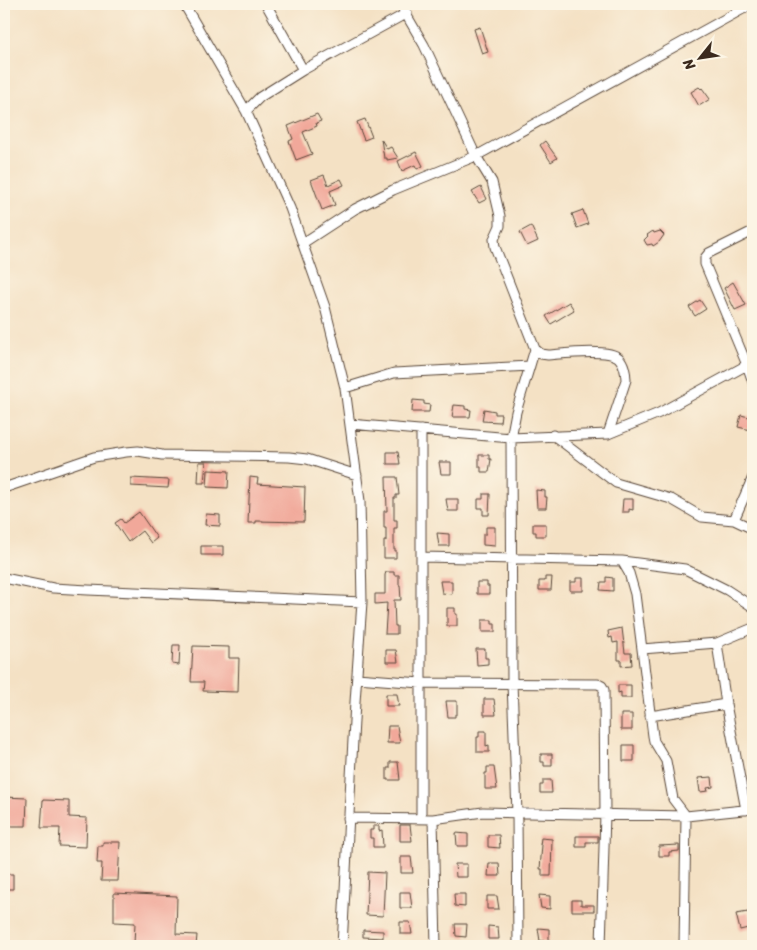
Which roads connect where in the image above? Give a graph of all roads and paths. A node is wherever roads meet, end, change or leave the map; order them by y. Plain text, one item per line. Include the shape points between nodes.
1 (184, 4) edge
2 (266, 4) edge
3 (400, 4) edge
4 (752, 4) edge
5 (407, 14) junction
6 (303, 70) junction
7 (246, 111) junction
8 (476, 156) junction
9 (753, 231) edge
10 (303, 243) junction
11 (535, 349) junction
12 (747, 365) junction
13 (530, 366) junction
14 (753, 382) edge
15 (345, 388) junction
16 (350, 424) junction
17 (421, 430) junction
18 (608, 434) junction
19 (553, 435) junction
20 (511, 438) junction
21 (356, 475) junction
22 (753, 477) edge
23 (4, 488) edge
24 (734, 520) junction
25 (753, 528) edge
26 (421, 557) junction
27 (512, 560) junction
28 (622, 561) junction
29 (4, 578) edge
30 (362, 602) junction
31 (753, 607) edge
32 (753, 628) edge
33 (717, 643) junction
34 (642, 649) junction
35 (357, 678) junction
36 (421, 683) junction
37 (512, 683) junction
38 (726, 704) junction
39 (650, 716) junction
40 (750, 810) edge
41 (517, 813) junction
42 (605, 814) junction
43 (686, 816) junction
44 (348, 818) junction
45 (421, 818) junction
46 (433, 819) junction
47 (342, 946) edge
48 (436, 946) edge
49 (518, 946) edge
50 (601, 946) edge
51 (684, 946) edge

1 - 7 street
2 - 6 street
3 - 5 street
4 - 8 street
5 - 6 street
5 - 8 street
6 - 7 street via 260,97
7 - 10 street
8 - 10 street via 355,209
8 - 11 street via 492,182 497,199 500,226 494,240 495,247
9 - 12 street via 709,253 705,264
10 - 15 street via 325,307
11 - 13 street
11 - 18 street via 548,355 611,353 621,360 626,380
12 - 14 street
12 - 18 street via 659,413
13 - 15 street via 394,373
13 - 20 street
15 - 16 street
16 - 17 street
16 - 21 street
17 - 20 street
17 - 26 street
18 - 19 street
19 - 20 street
19 - 24 street via 616,483 671,499 702,517
20 - 27 street
21 - 23 street via 307,459 289,457 162,455 138,451 94,457
21 - 30 street via 360,501
22 - 24 street
24 - 25 street
26 - 27 street
26 - 36 street
27 - 28 street
27 - 37 street
28 - 31 street via 685,569
28 - 34 street via 635,594
29 - 30 street via 53,588
30 - 35 street
32 - 33 street
33 - 34 street
33 - 38 street
34 - 39 street
35 - 36 street
35 - 44 street
36 - 37 street
36 - 45 street
37 - 41 street
37 - 42 street via 602,686
38 - 39 street
38 - 40 street
39 - 43 street via 654,742 666,761 672,796
40 - 43 street
41 - 42 street
41 - 46 street via 483,812
41 - 49 street
42 - 43 street
42 - 50 street
43 - 51 street
44 - 45 street
44 - 47 street
45 - 46 street
46 - 48 street

